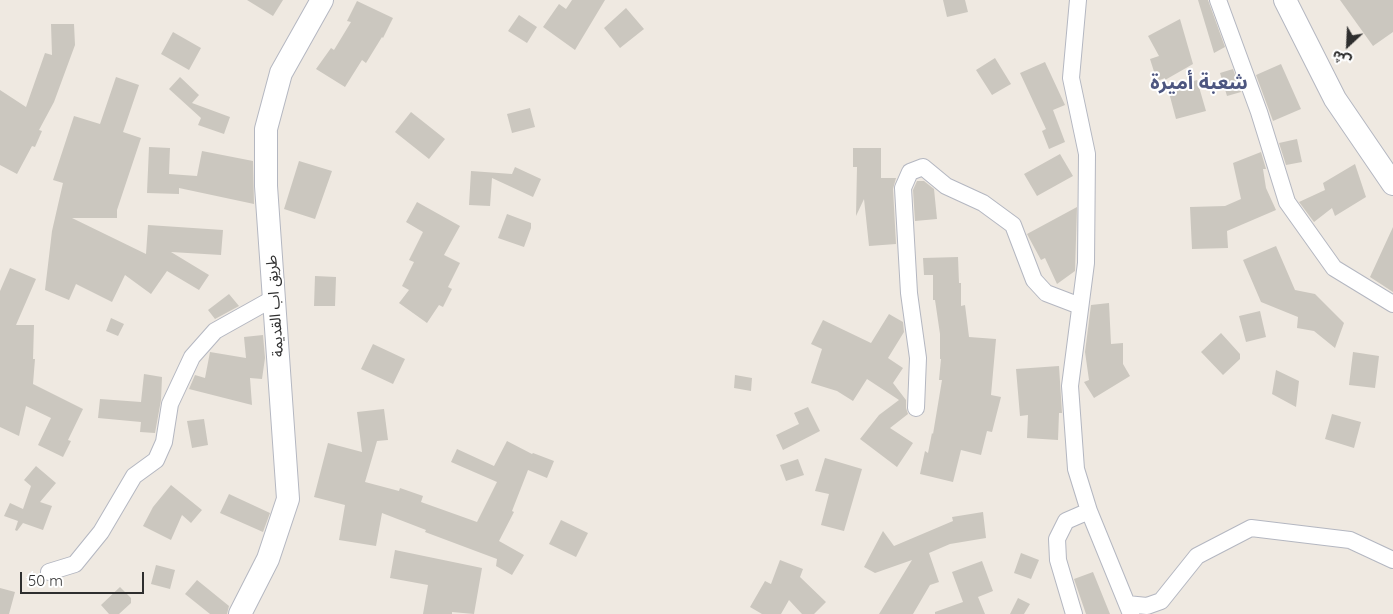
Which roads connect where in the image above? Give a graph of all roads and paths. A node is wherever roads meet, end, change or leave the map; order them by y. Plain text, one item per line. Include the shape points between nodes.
1 (322, 0) edge
2 (1078, 0) edge
3 (1218, 0) edge
4 (1286, 0) edge
5 (1393, 184) edge
6 (274, 298) junction
7 (1393, 304) edge
8 (1080, 306) junction
9 (916, 408) dead end
10 (1089, 511) junction
11 (1393, 560) edge
12 (49, 572) dead end
13 (1128, 609) edge
14 (240, 614) edge
15 (1074, 614) edge

1 - 6 street, طريق اب القديمة via 281,73 266,129 266,186
2 - 8 street via 1071,78 1086,154 1086,263
3 - 7 street via 1259,112 1287,202 1334,268
4 - 5 street via 1335,99
6 - 12 street via 215,331 192,357 170,404 164,442 156,460 134,476 101,532 75,564
6 - 14 street, طريق اب القديمة via 288,498 268,559
8 - 9 street via 1046,294 1034,280 1013,224 983,203 946,186 923,167 910,172 903,188 909,293 918,358
8 - 10 street via 1070,386 1076,469
10 - 13 street
10 - 15 street via 1066,521 1057,539 1058,560
11 - 13 street via 1350,540 1251,528 1197,556 1161,601

